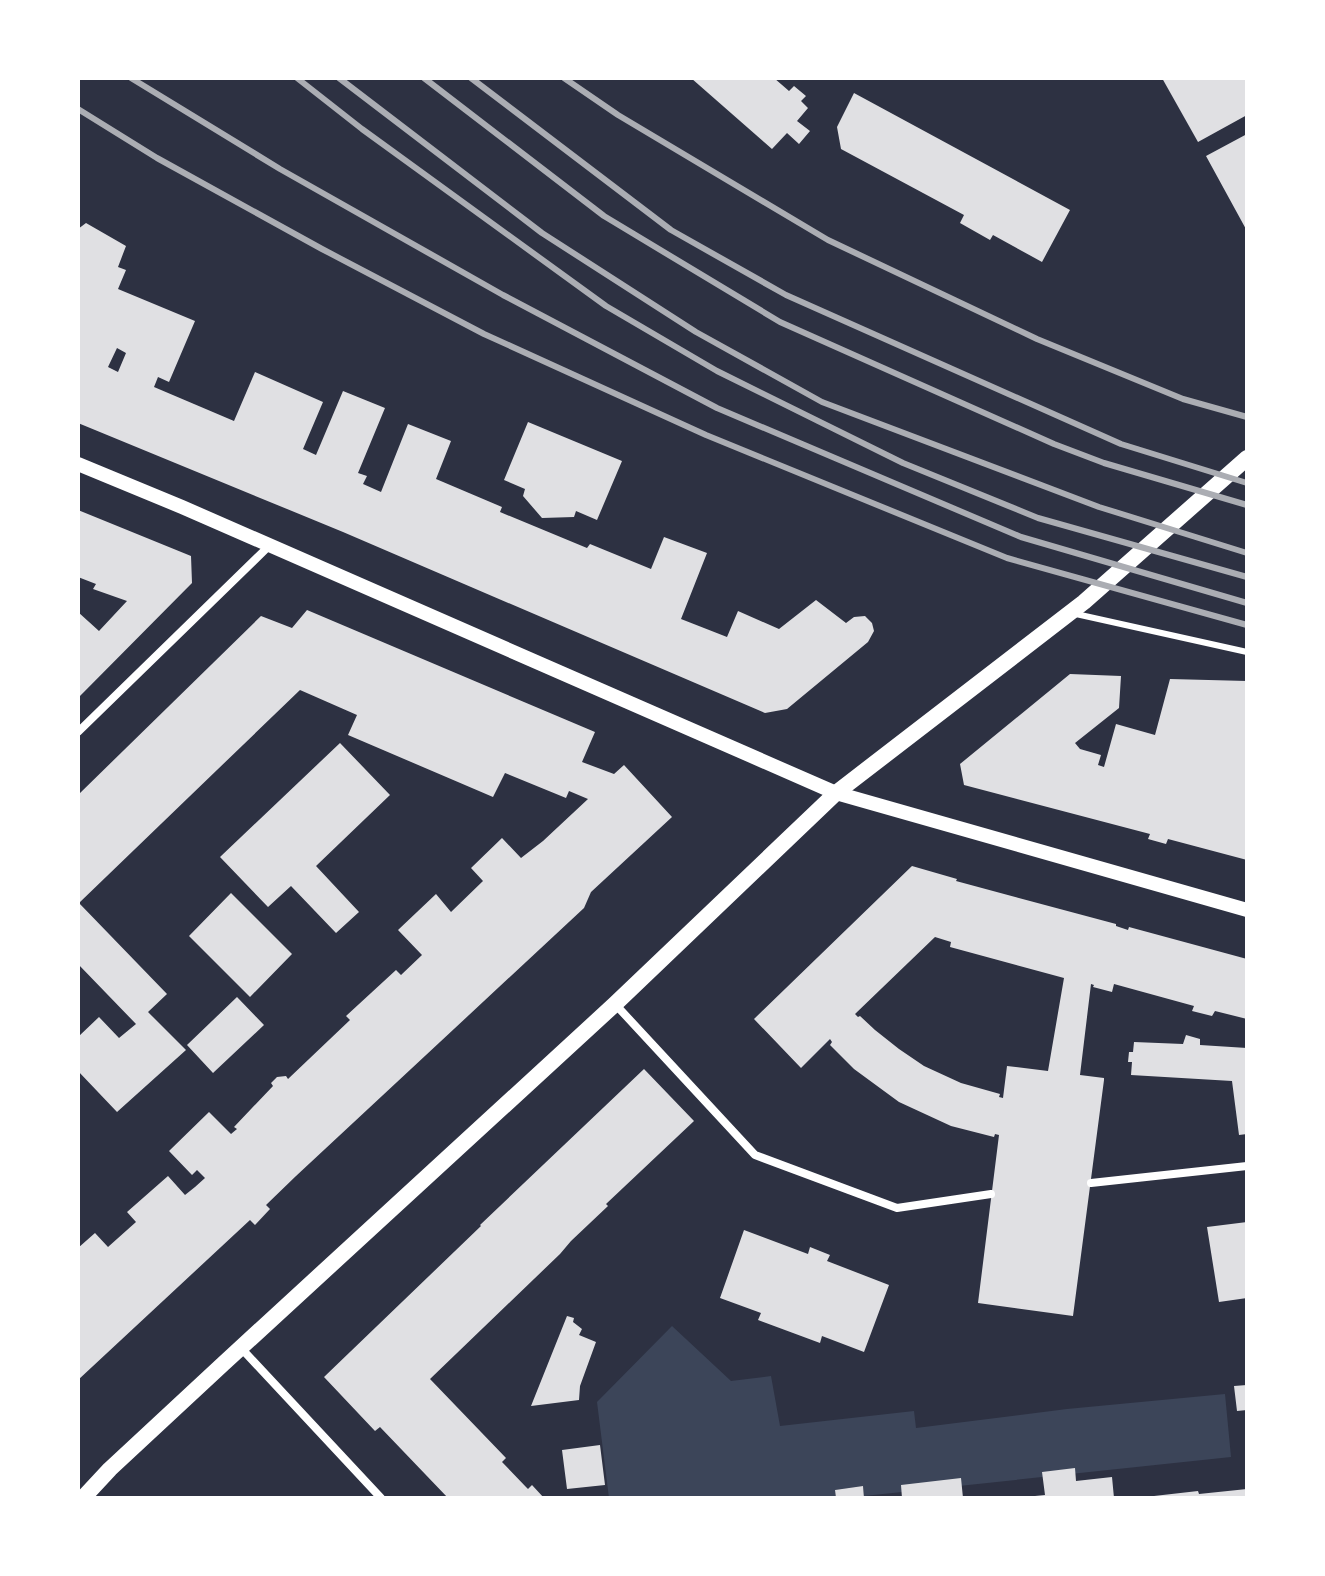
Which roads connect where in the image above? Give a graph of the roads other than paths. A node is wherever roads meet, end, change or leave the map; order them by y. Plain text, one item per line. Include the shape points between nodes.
1 (1247, 458) edge
2 (78, 464) edge
3 (269, 546) junction
4 (1068, 612) junction
5 (1247, 652) edge
6 (78, 732) edge
7 (836, 793) junction
8 (1247, 910) edge
9 (615, 1004) junction
10 (1247, 1166) edge
11 (1091, 1183) dead end
12 (991, 1194) dead end
13 (241, 1348) junction
14 (83, 1498) edge
15 (381, 1498) edge

1 - 4 main road
2 - 3 street
3 - 6 street
3 - 7 street
4 - 5 lane
4 - 7 main road
7 - 8 street
7 - 9 main road
9 - 12 street via 755,1155 897,1208
9 - 13 main road
10 - 11 street
13 - 14 main road
13 - 15 street

